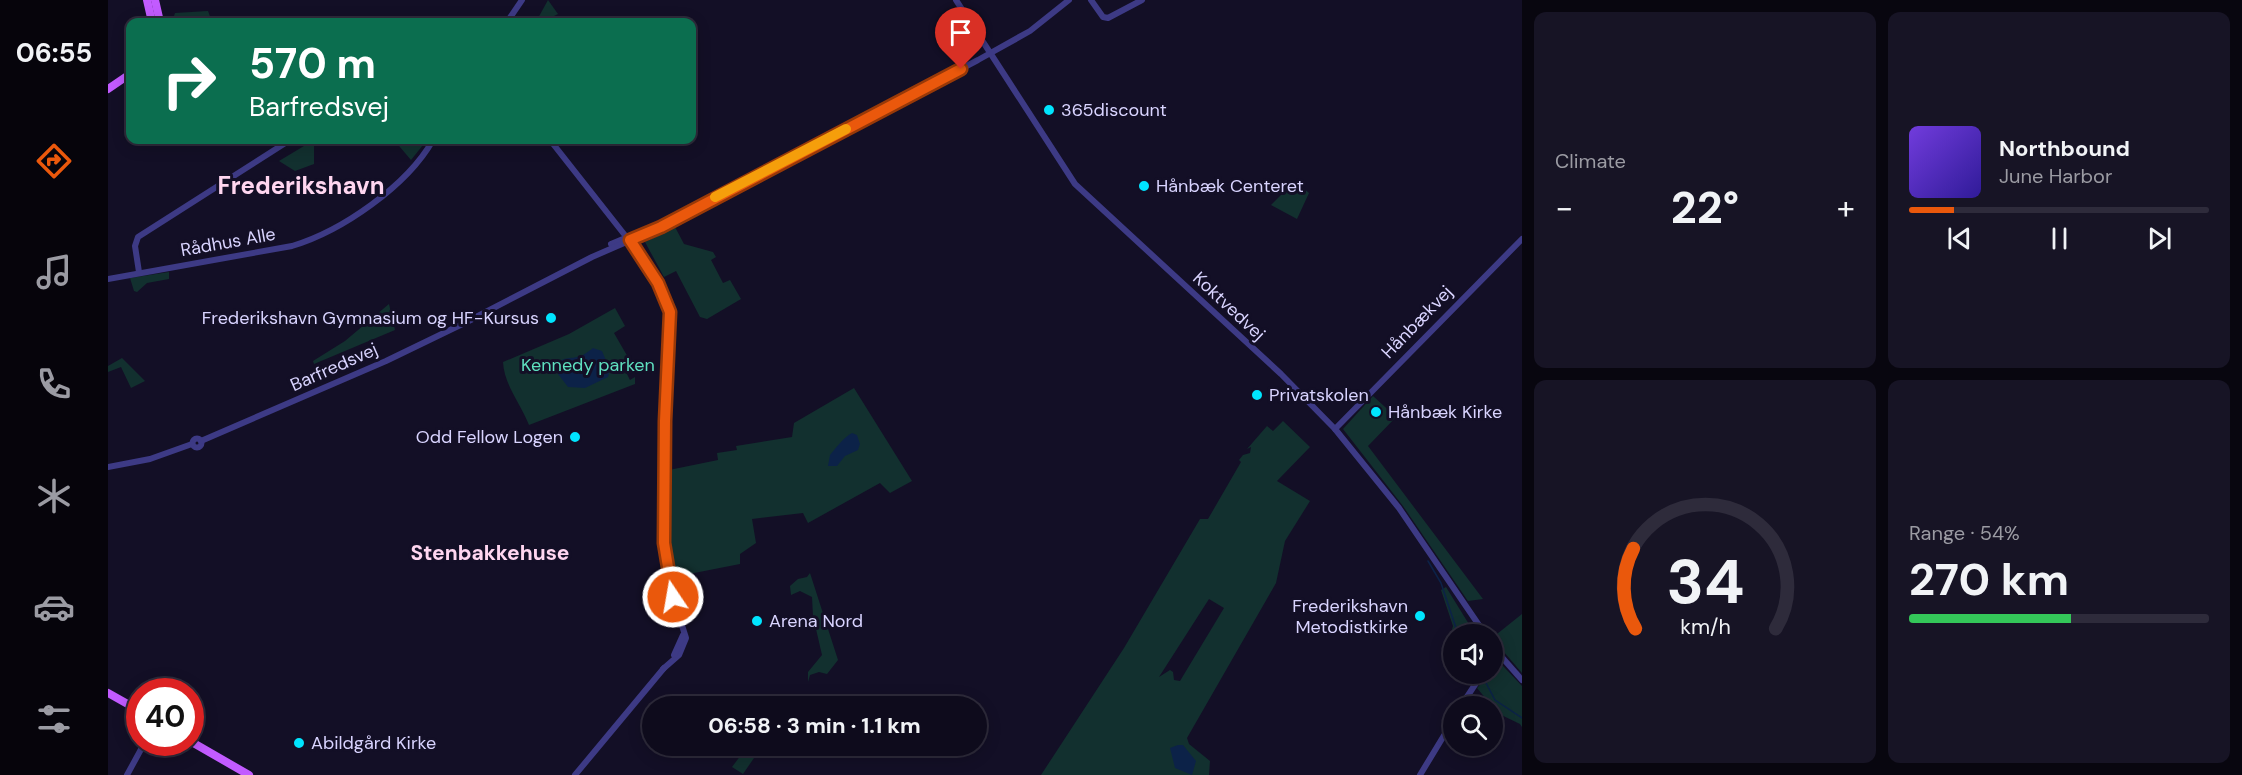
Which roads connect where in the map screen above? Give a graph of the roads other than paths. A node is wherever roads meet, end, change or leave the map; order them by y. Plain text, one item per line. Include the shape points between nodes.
1 (147, 0) edge
2 (155, 0) edge
3 (522, 0) edge
4 (956, 0) edge
5 (1069, 0) edge
6 (1091, 0) edge
7 (1142, 0) edge
8 (151, 18) edge
9 (159, 18) edge
10 (510, 18) edge
11 (990, 53) junction
12 (126, 77) edge
13 (108, 88) edge
14 (284, 144) edge
15 (430, 144) edge
16 (553, 144) edge
17 (628, 238) junction
18 (1522, 239) edge
19 (139, 272) junction
20 (108, 279) edge
21 (1335, 429) junction
22 (108, 468) edge
23 (1478, 624) edge
24 (1503, 659) edge
25 (1522, 680) edge
26 (108, 693) edge
27 (126, 703) edge
28 (1443, 737) edge
29 (204, 749) edge
30 (137, 756) edge
31 (127, 775) edge
32 (249, 775) edge
33 (575, 775) edge
34 (1420, 775) edge

1 - 8 main road
2 - 9 main road
3 - 10 street
4 - 11 street, Koktvedvej
5 - 11 street, Barfredsvej via 1030,30
6 - 7 street via 1105,18
11 - 17 street, Barfredsvej
11 - 21 street, Koktvedvej via 1075,184
12 - 13 main road
14 - 19 street via 136,239
15 - 19 street, Rådhus Alle via 419,160 370,205 320,235 292,246
16 - 17 street
17 - 22 street, Barfredsvej via 386,361 201,441 199,447 192,444
17 - 33 street via 658,283 670,312 664,543 683,634 681,648
18 - 21 street, Hånbækvej
19 - 20 street, Rådhus Alle
21 - 23 street, Koktvedvej via 1399,508
24 - 25 street
26 - 27 main road
28 - 34 street
29 - 32 main road
30 - 31 street

